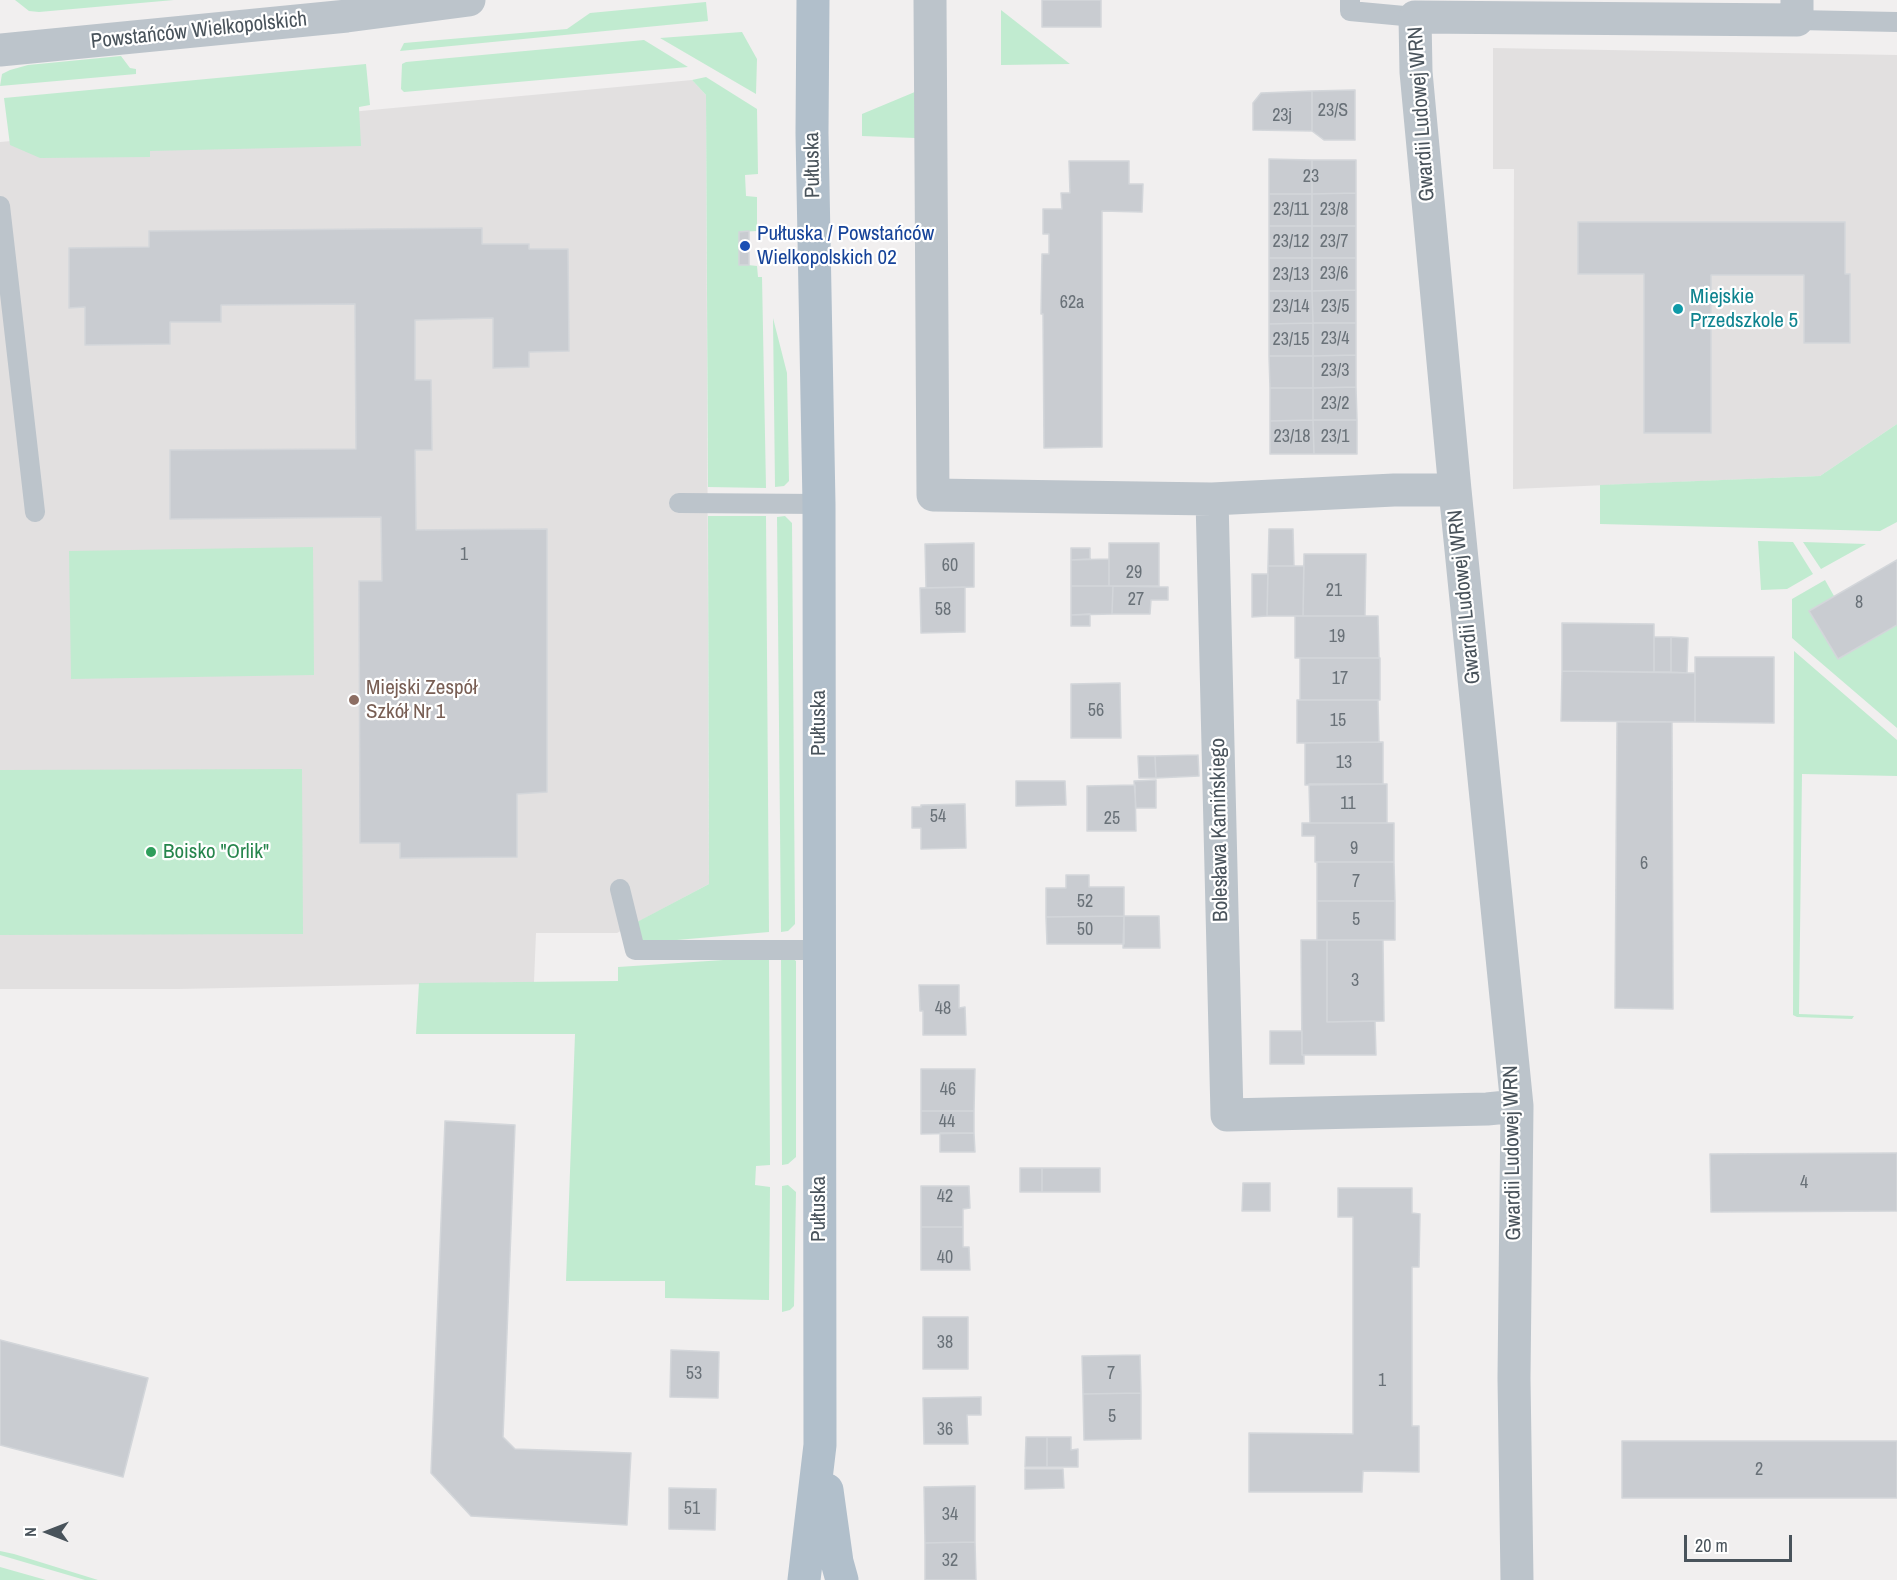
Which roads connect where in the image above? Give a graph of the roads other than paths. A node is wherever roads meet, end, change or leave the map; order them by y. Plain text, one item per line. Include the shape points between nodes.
1 (470, 0) edge
2 (813, 0) edge
3 (930, 0) edge
4 (1350, 0) edge
5 (1797, 10) edge
6 (1415, 17) junction
7 (1897, 22) edge
8 (0, 50) edge
9 (0, 207) edge
10 (1455, 490) junction
11 (1212, 499) junction
12 (679, 503) dead end
13 (819, 504) junction
14 (35, 512) dead end
15 (620, 889) dead end
16 (819, 950) junction
17 (1517, 1106) junction
18 (820, 1445) junction
19 (804, 1580) edge
20 (842, 1580) edge
21 (1517, 1580) edge

1 - 8 street, Powstańców Wielkopolskich
2 - 13 main road, Pułtuska
3 - 11 street via 933,495
4 - 6 lane via 1350,10
5 - 6 street, Gwardii Ludowej WRN
5 - 7 lane
6 - 10 street, Gwardii Ludowej WRN via 1416,72
9 - 14 lane
10 - 11 street
10 - 17 street, Gwardii Ludowej WRN
11 - 17 street, Bolesława Kamińskiego via 1227,1114
12 - 13 lane
13 - 16 main road, Pułtuska
15 - 16 lane via 635,950
16 - 18 main road, Pułtuska
17 - 21 street, Gwardii Ludowej WRN
18 - 19 main road, Pułtuska
18 - 20 main road, Pułtuska

